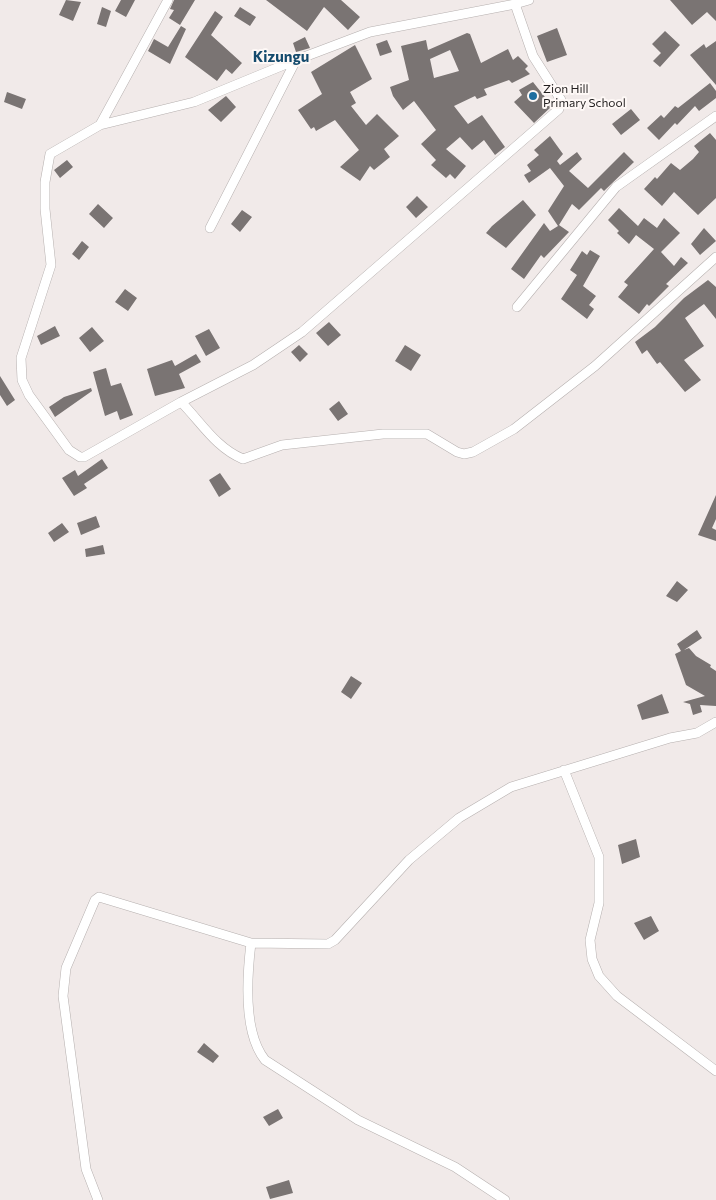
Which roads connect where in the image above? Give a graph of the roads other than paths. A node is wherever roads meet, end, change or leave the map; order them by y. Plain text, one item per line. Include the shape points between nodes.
1 (168, 0) edge
2 (529, 0) edge
3 (515, 4) junction
4 (296, 60) junction
5 (716, 116) edge
6 (100, 125) junction
7 (210, 228) dead end
8 (716, 257) edge
9 (517, 307) dead end
10 (181, 402) junction
11 (716, 722) edge
12 (564, 770) junction
13 (251, 943) junction
14 (716, 1071) edge
15 (98, 1200) edge
16 (505, 1200) edge

1 - 6 street
2 - 3 street
3 - 4 street via 393,26
3 - 10 street via 533,56 562,100 559,109 302,332 253,365
4 - 6 street via 194,102
4 - 7 street
5 - 9 street via 616,187
6 - 10 street via 50,154 45,209 52,265 20,358 22,380 29,395 69,450 80,458
8 - 10 street via 595,366 507,434 467,454 457,452 427,434 383,434 282,444 243,459 218,444
11 - 12 street via 697,733
12 - 13 street via 511,788 459,818 409,860 328,944
12 - 14 street via 600,857 599,903 590,940 592,959 599,976 617,996
13 - 15 street via 99,897 95,900 66,968 62,996 86,1169
13 - 16 street via 252,1034 265,1060 358,1120 455,1167

